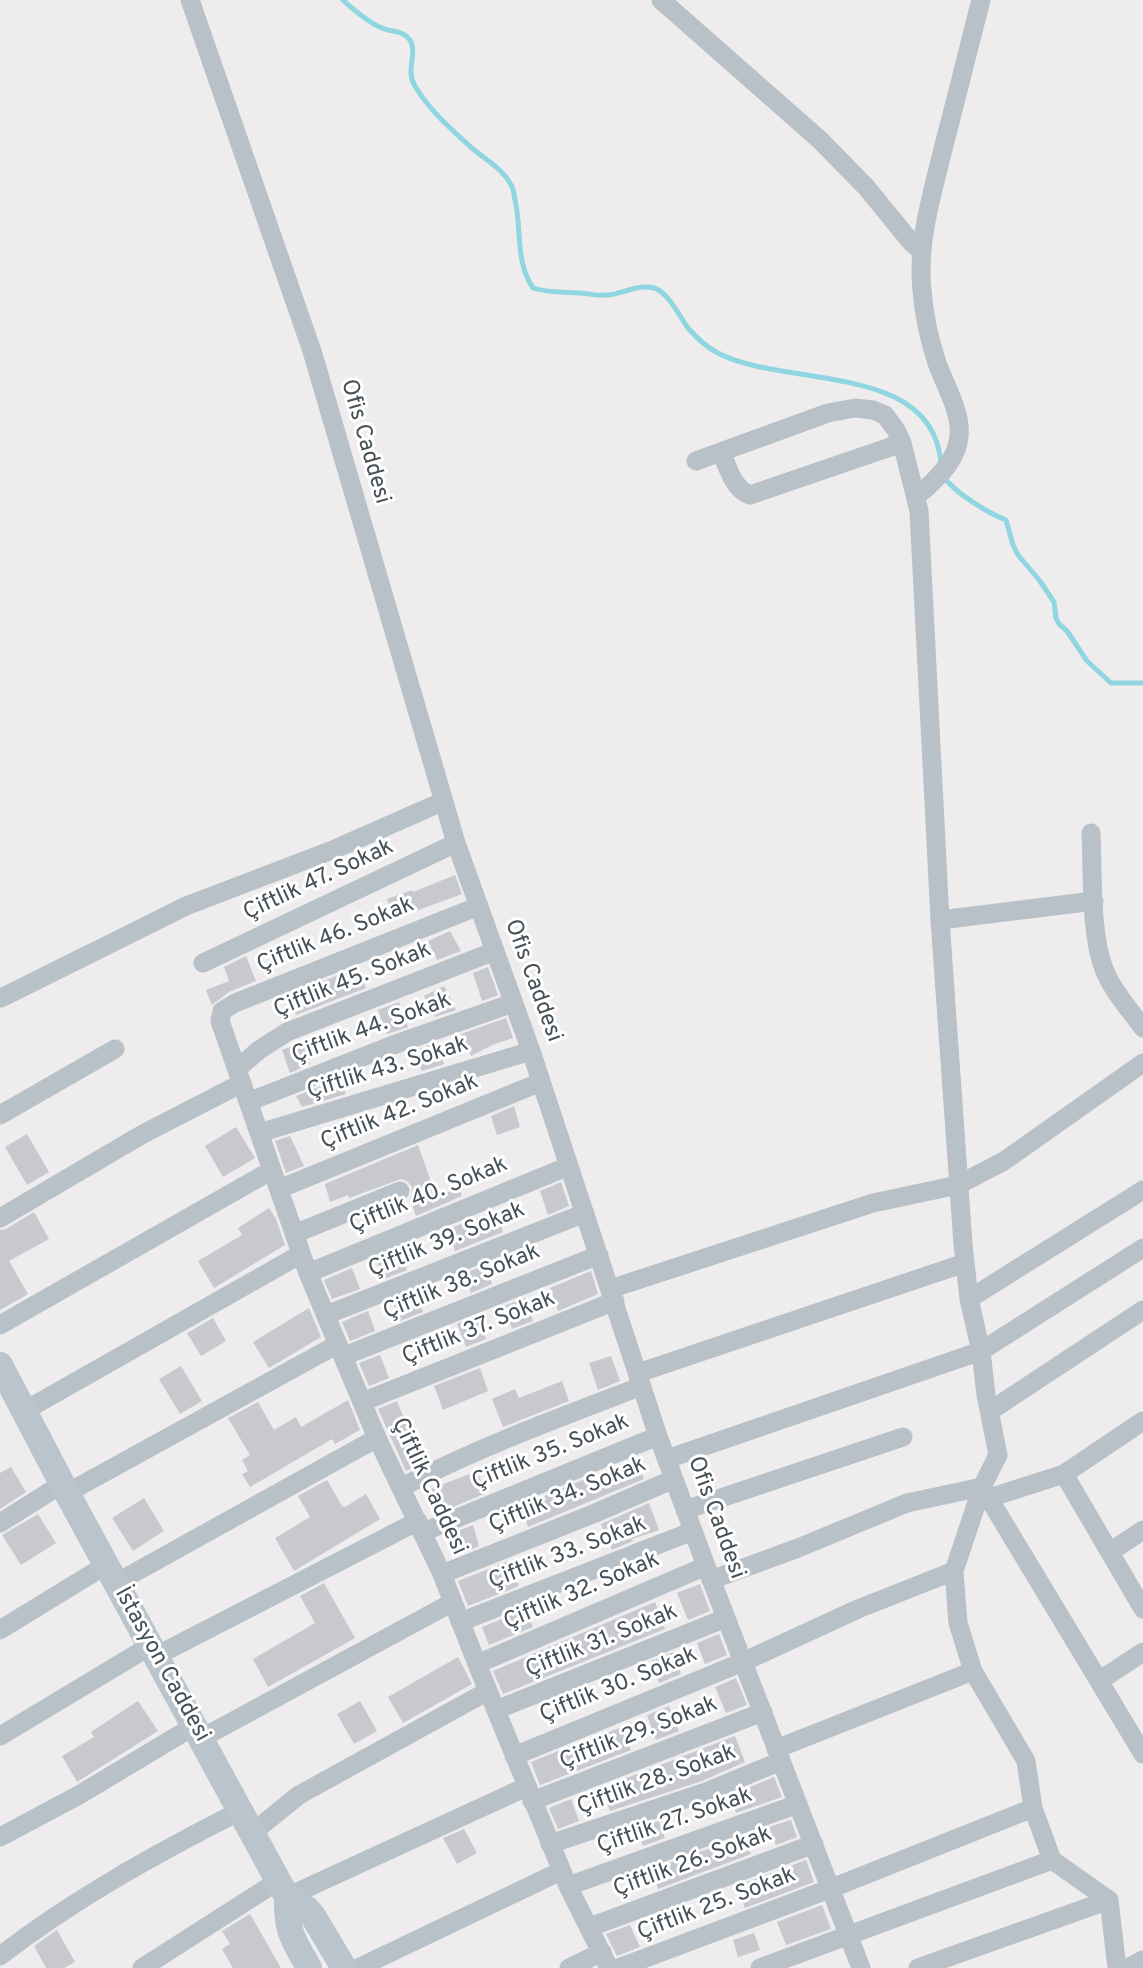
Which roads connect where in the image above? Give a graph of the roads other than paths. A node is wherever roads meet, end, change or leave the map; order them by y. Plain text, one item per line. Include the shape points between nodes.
1 (190, 0) edge
2 (661, 0) edge
3 (981, 0) edge
4 (922, 252) junction
5 (902, 443) junction
6 (721, 452) junction
7 (696, 461) dead end
8 (916, 496) junction
9 (444, 801) junction
10 (1091, 834) dead end
11 (457, 843) junction
12 (1094, 901) junction
13 (479, 906) junction
14 (940, 920) junction
15 (495, 951) junction
16 (202, 963) dead end
17 (1, 999) edge
18 (513, 1003) junction
19 (220, 1021) joint
20 (1143, 1028) edge
21 (115, 1049) dead end
22 (531, 1051) junction
23 (1143, 1063) edge
24 (239, 1076) junction
25 (541, 1082) junction
26 (248, 1102) junction
27 (0, 1115) edge
28 (259, 1133) junction
29 (569, 1166) junction
30 (272, 1170) junction
31 (958, 1185) junction
32 (279, 1189) junction
33 (1143, 1190) edge
34 (400, 1191) dead end
35 (585, 1213) junction
36 (0, 1218) edge
37 (294, 1234) junction
38 (1143, 1248) edge
39 (599, 1255) junction
40 (305, 1263) junction
41 (965, 1263) junction
42 (612, 1295) junction
43 (969, 1299) junction
44 (1143, 1310) edge
45 (326, 1315) junction
46 (0, 1325) edge
47 (341, 1350) junction
48 (981, 1351) junction
49 (0, 1365) edge
50 (640, 1379) junction
51 (362, 1402) junction
52 (990, 1410) junction
53 (24, 1411) junction
54 (1143, 1421) edge
55 (658, 1436) junction
56 (903, 1437) dead end
57 (377, 1438) junction
58 (667, 1459) junction
59 (1064, 1474) junction
60 (674, 1479) junction
61 (64, 1488) junction
62 (402, 1488) junction
63 (986, 1492) junction
64 (685, 1510) junction
65 (0, 1523) edge
66 (420, 1527) junction
67 (1143, 1530) edge
68 (693, 1531) junction
69 (1110, 1552) junction
70 (954, 1571) junction
71 (709, 1573) junction
72 (111, 1574) junction
73 (442, 1574) junction
74 (453, 1602) junction
75 (1143, 1609) edge
76 (726, 1618) junction
77 (460, 1622) junction
78 (0, 1630) edge
79 (153, 1651) junction
80 (1143, 1652) edge
81 (743, 1662) junction
82 (477, 1664) junction
83 (973, 1671) junction
84 (1099, 1681) junction
85 (488, 1691) junction
86 (496, 1710) junction
87 (763, 1712) junction
88 (197, 1732) junction
89 (0, 1736) edge
90 (1143, 1754) edge
91 (779, 1755) junction
92 (514, 1756) junction
93 (529, 1794) junction
94 (798, 1804) junction
95 (1033, 1808) junction
96 (246, 1822) junction
97 (0, 1837) edge
98 (550, 1844) junction
99 (814, 1844) junction
100 (1052, 1860) junction
101 (564, 1878) junction
102 (832, 1888) junction
103 (283, 1889) junction
104 (1109, 1900) junction
105 (590, 1927) junction
106 (849, 1934) junction
107 (0, 1956) edge
108 (605, 1960) edge
109 (1143, 1960) edge
110 (142, 1968) edge
111 (309, 1968) edge
112 (344, 1968) edge
113 (358, 1968) edge
114 (569, 1968) edge
115 (619, 1968) edge
116 (761, 1968) edge
117 (862, 1968) edge
118 (918, 1968) edge
119 (1116, 1968) edge
120 (1129, 1968) edge

1 - 9 street, Ofis Caddesi via 312,351
2 - 4 street via 820,140
3 - 4 street via 930,202
4 - 8 street via 927,326 960,427 957,449 941,473
5 - 6 street via 886,415 855,408 828,413
5 - 6 street via 750,495 736,485
5 - 8 street
6 - 7 street
8 - 14 street
9 - 11 street, Ofis Caddesi
9 - 17 street via 186,906
10 - 12 street
11 - 13 street, Ofis Caddesi
11 - 16 street, Çiftlik 47. Sokak
12 - 14 street
12 - 20 street via 1096,942 1104,971
13 - 15 street, Ofis Caddesi
13 - 19 street, Çiftlik 46. Sokak via 235,1003 222,1011
14 - 31 street
15 - 18 street, Ofis Caddesi
15 - 24 street, Çiftlik 45. Sokak via 287,1032 267,1045
18 - 22 street, Ofis Caddesi
18 - 26 street, Çiftlik 44. Sokak
19 - 24 street, Çiftlik Caddesi
21 - 27 street
22 - 25 street, Ofis Caddesi
22 - 28 street, Çiftlik 43. Sokak
23 - 31 street, Çiftlik 37. Sokak via 1004,1161
24 - 26 street, Çiftlik Caddesi
24 - 36 street, Çiftlik 45. Sokak
25 - 29 street, Ofis Caddesi
25 - 32 street, Çiftlik 42. Sokak
26 - 28 street, Çiftlik Caddesi
28 - 30 street, Çiftlik Caddesi
29 - 35 street, Ofis Caddesi
29 - 40 street, Çiftlik 40. Sokak
30 - 32 street, Çiftlik Caddesi
30 - 46 street
31 - 41 street
31 - 42 street, Çiftlik 37. Sokak via 873,1203
32 - 37 street, Çiftlik Caddesi
33 - 43 street
34 - 37 street
35 - 39 street, Ofis Caddesi
35 - 45 street, Çiftlik 39. Sokak
37 - 40 street, Çiftlik Caddesi
38 - 48 street
39 - 42 street, Ofis Caddesi
39 - 47 street, Çiftlik 38. Sokak
40 - 45 street, Çiftlik Caddesi
40 - 53 street, Çiftlik 40. Sokak
41 - 43 street
41 - 50 street
42 - 50 street, Ofis Caddesi
42 - 51 street, Çiftlik 37. Sokak
43 - 48 street
44 - 52 street
45 - 47 street, Çiftlik Caddesi
47 - 51 street, Çiftlik Caddesi
47 - 61 street, Çiftlik 38. Sokak
48 - 52 street
48 - 58 street
49 - 53 main road, İstasyon Caddesi
50 - 55 street, Ofis Caddesi
50 - 62 street
51 - 57 street, Çiftlik Caddesi
52 - 63 street via 998,1455
53 - 61 main road, İstasyon Caddesi
54 - 59 street, Çiftlik 32. Sokak
55 - 58 street, Ofis Caddesi
55 - 66 street, Çiftlik 35. Sokak
56 - 64 street
57 - 62 street, Çiftlik Caddesi
57 - 72 street
58 - 60 street, Ofis Caddesi
59 - 63 street, Çiftlik 32. Sokak
59 - 69 street
60 - 64 street, Ofis Caddesi
60 - 73 street, Çiftlik 34. Sokak
61 - 65 street, Çiftlik 38. Sokak
61 - 72 main road, İstasyon Caddesi
62 - 66 street, Çiftlik Caddesi
63 - 70 street
63 - 71 street, Çiftlik 32. Sokak via 907,1503 798,1548
63 - 84 street
64 - 68 street, Ofis Caddesi
66 - 73 street, Çiftlik Caddesi
66 - 79 street, Çiftlik 35. Sokak
67 - 69 street
68 - 71 street, Ofis Caddesi
68 - 77 street, Çiftlik 33. Sokak
69 - 75 street
70 - 81 street, Çiftlik 30. Sokak
70 - 83 street via 958,1623
71 - 76 street, Ofis Caddesi
71 - 82 street, Çiftlik 32. Sokak
72 - 78 street
72 - 79 main road, İstasyon Caddesi
73 - 74 street, Çiftlik Caddesi
74 - 77 street, Çiftlik Caddesi
74 - 88 street
76 - 81 street, Ofis Caddesi
76 - 86 street, Çiftlik 31. Sokak
77 - 82 street, Çiftlik Caddesi
79 - 88 main road, İstasyon Caddesi
79 - 89 street, Çiftlik 35. Sokak
80 - 84 street
81 - 87 street, Ofis Caddesi
81 - 92 street, Çiftlik 30. Sokak
82 - 85 street, Çiftlik Caddesi
83 - 91 street, Çiftlik 28. Sokak
83 - 95 street via 1026,1761
84 - 90 street
85 - 86 street, Çiftlik Caddesi
85 - 96 street
86 - 92 street, Çiftlik Caddesi
87 - 91 street, Ofis Caddesi
87 - 93 street, Çiftlik 29. Sokak
88 - 96 main road, İstasyon Caddesi
88 - 97 street
91 - 94 street, Ofis Caddesi
91 - 98 street, Çiftlik 28. Sokak via 706,1792
92 - 93 street, Çiftlik Caddesi
93 - 98 street, Çiftlik Caddesi
93 - 103 street, Çiftlik 29. Sokak
94 - 99 street, Ofis Caddesi
94 - 101 street, Çiftlik 27. Sokak
95 - 100 street
95 - 102 street, Çiftlik 25. Sokak
96 - 103 main road, İstasyon Caddesi
96 - 107 street via 136,1866
98 - 101 street, Çiftlik Caddesi
99 - 102 street, Ofis Caddesi
99 - 105 street, Çiftlik 26. Sokak
100 - 104 street
100 - 106 street
101 - 105 street, Çiftlik Caddesi
101 - 113 street, Çiftlik 27. Sokak
102 - 106 street, Ofis Caddesi
102 - 115 street, Çiftlik 25. Sokak
103 - 110 street, Çiftlik 29. Sokak
103 - 111 main road, İstasyon Caddesi via 290,1934
103 - 112 main road via 313,1916
104 - 118 street
104 - 119 street
105 - 108 street, Çiftlik Caddesi
106 - 116 street
106 - 117 street, Ofis Caddesi
108 - 114 street
109 - 120 street

